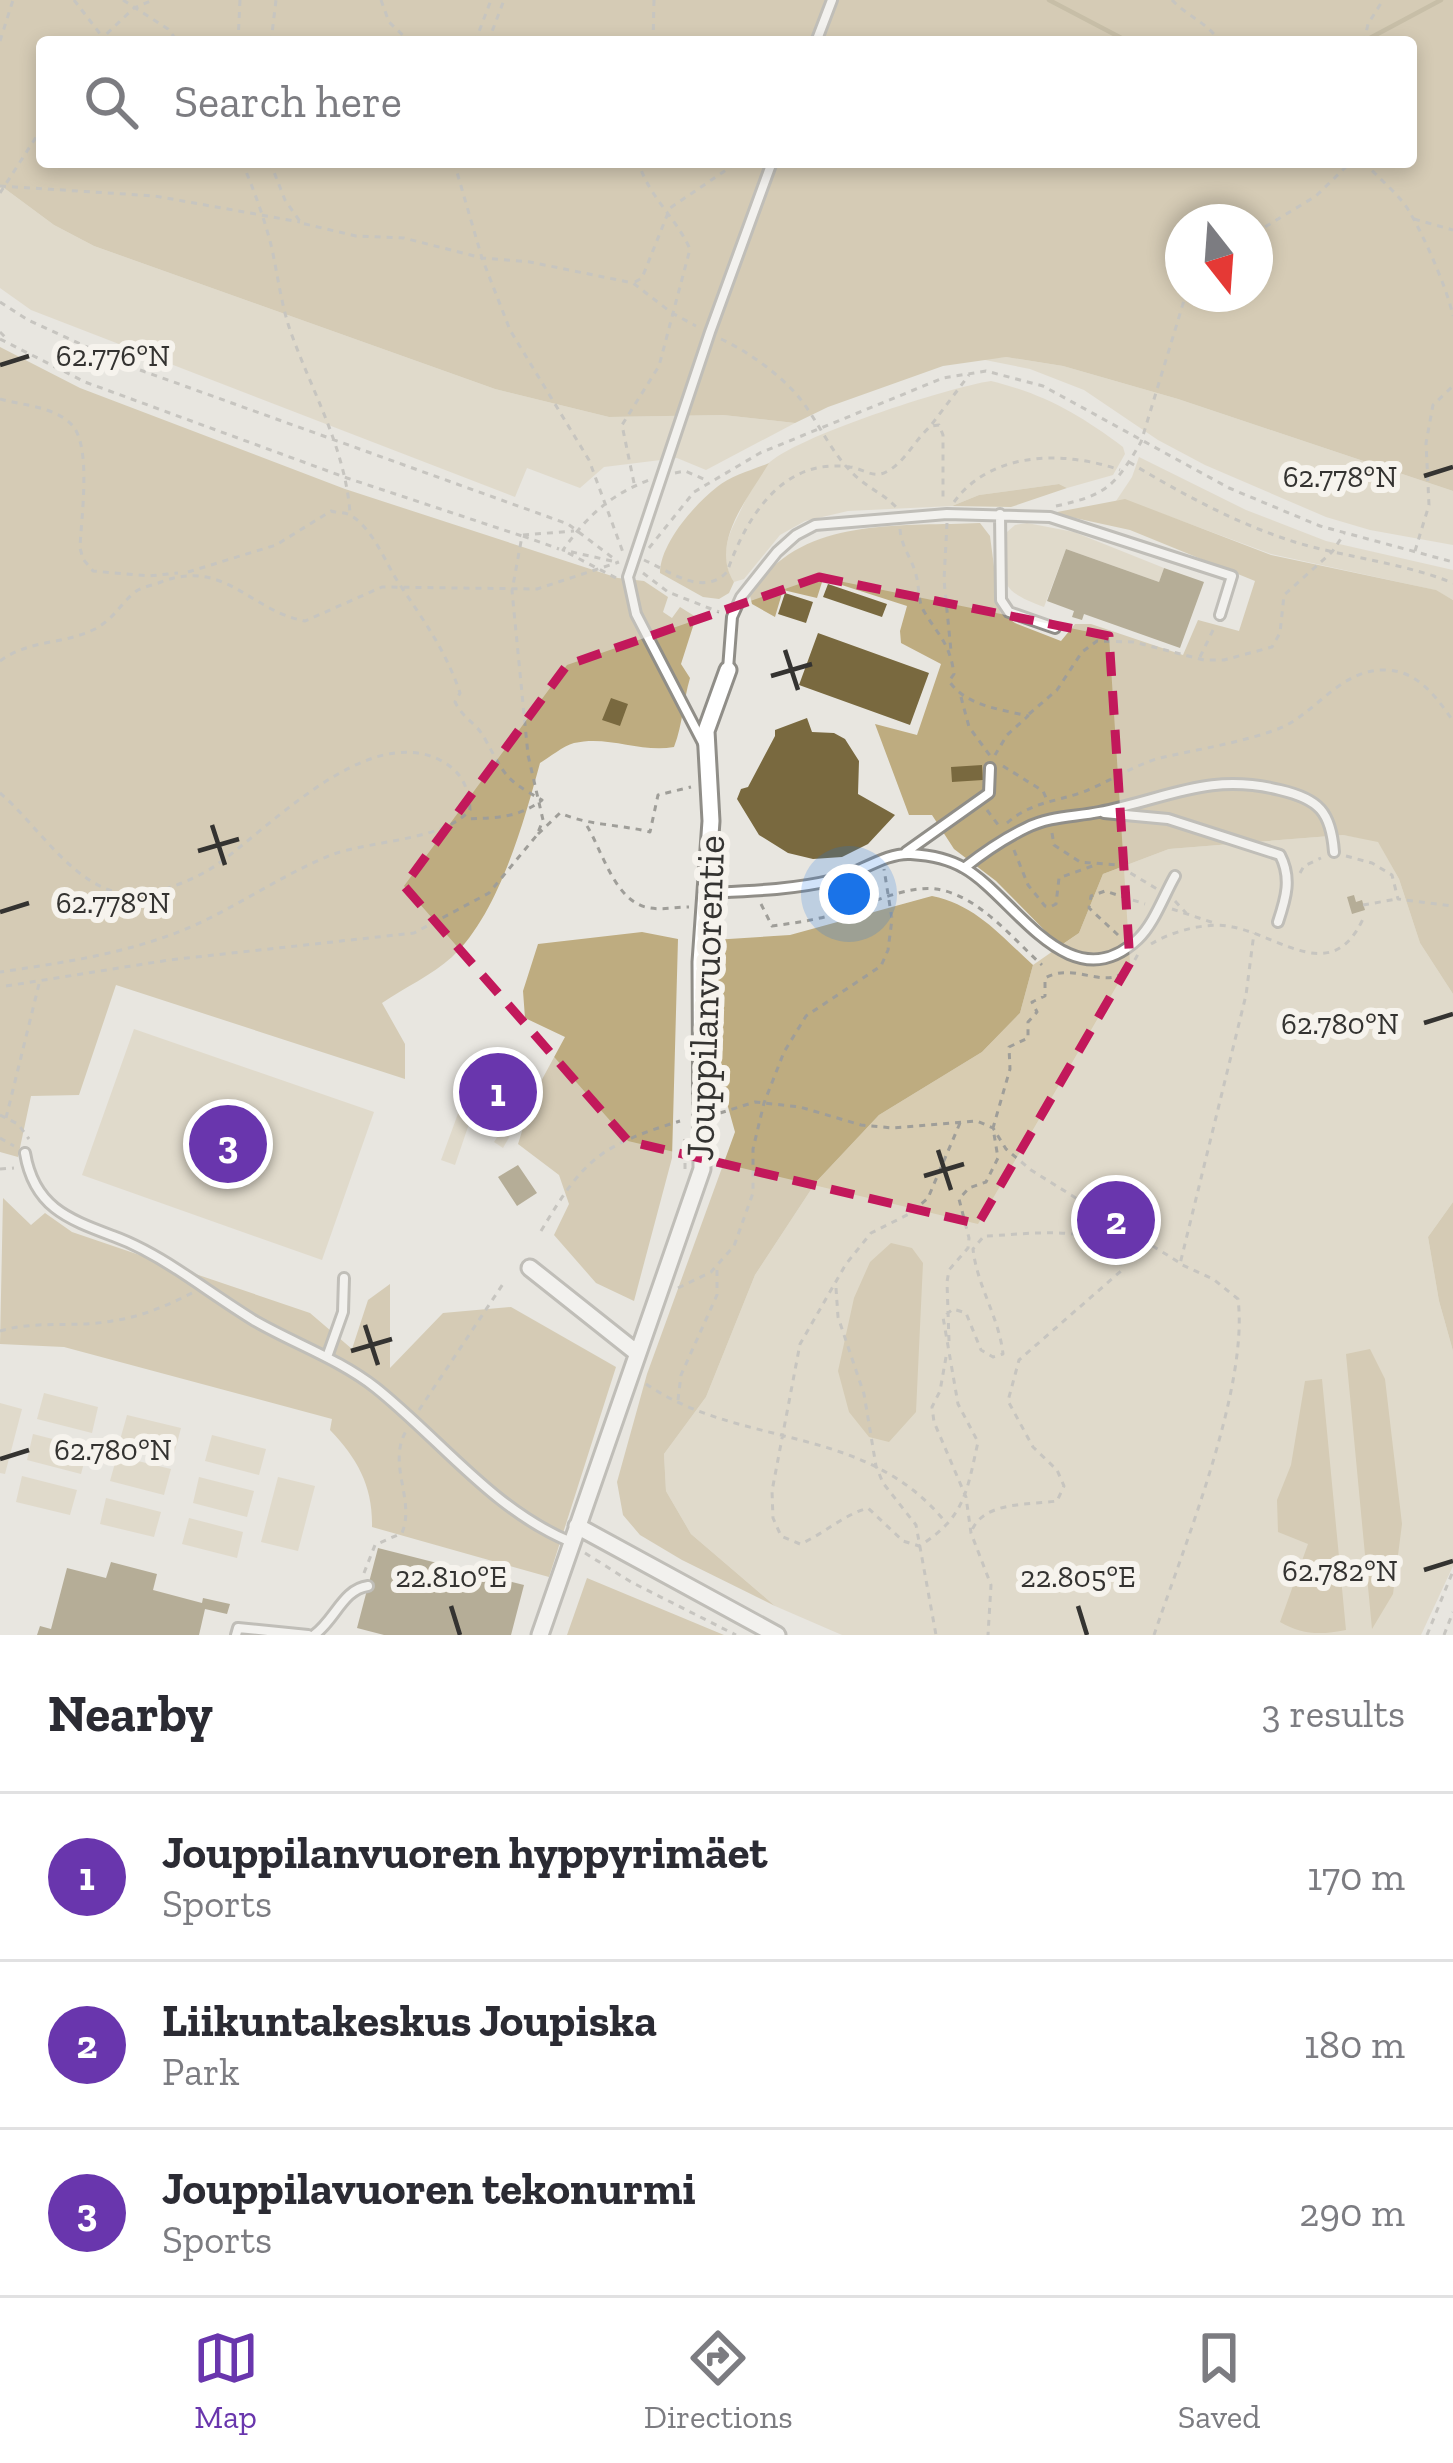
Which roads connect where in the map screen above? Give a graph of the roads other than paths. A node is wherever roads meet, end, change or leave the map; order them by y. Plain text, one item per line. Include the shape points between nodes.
1 (832, 0) edge
2 (818, 36) edge
3 (770, 168) edge
4 (1000, 514) junction
5 (1220, 615) road end
6 (1054, 628) dead end
7 (728, 670) joint
8 (708, 748) junction
9 (992, 764) road end
10 (1096, 812) junction
11 (1334, 852) road end
12 (904, 853) junction
13 (964, 868) junction
14 (1175, 876) dead end
15 (699, 900) junction
16 (1278, 922) dead end
17 (25, 1153) road end
18 (530, 1268) dead end
19 (344, 1278) dead end
20 (637, 1353) junction
21 (327, 1357) junction
22 (574, 1534) junction
23 (368, 1586) dead end
24 (236, 1635) edge
25 (311, 1635) edge
26 (539, 1635) edge
27 (777, 1635) edge

1 - 2 lane
3 - 8 lane via 628,588
4 - 5 lane via 1050,517 1232,576
4 - 6 lane via 1001,600
4 - 7 lane via 815,525 796,535 732,617
7 - 8 street, Jouppilanvuorentie via 706,731
8 - 15 street, Jouppilanvuorentie via 711,821
9 - 12 lane via 989,794
10 - 11 lane via 1251,782 1318,806 1332,823
10 - 13 lane via 1005,835
10 - 16 lane via 1168,819 1280,855 1288,871
12 - 13 lane
12 - 15 lane via 836,880
13 - 14 lane via 1042,940 1090,958 1123,951 1142,936
15 - 20 street, Jouppilanvuorentie via 689,1122 702,1169
17 - 21 lane via 50,1205 72,1223 115,1236
18 - 20 street
19 - 21 lane via 343,1312
20 - 22 street, Jouppilanvuorentie
21 - 22 lane via 374,1386 500,1501
22 - 26 street, Jouppilanvuorentie
22 - 27 street
23 - 25 lane via 353,1590
24 - 25 lane via 238,1628

